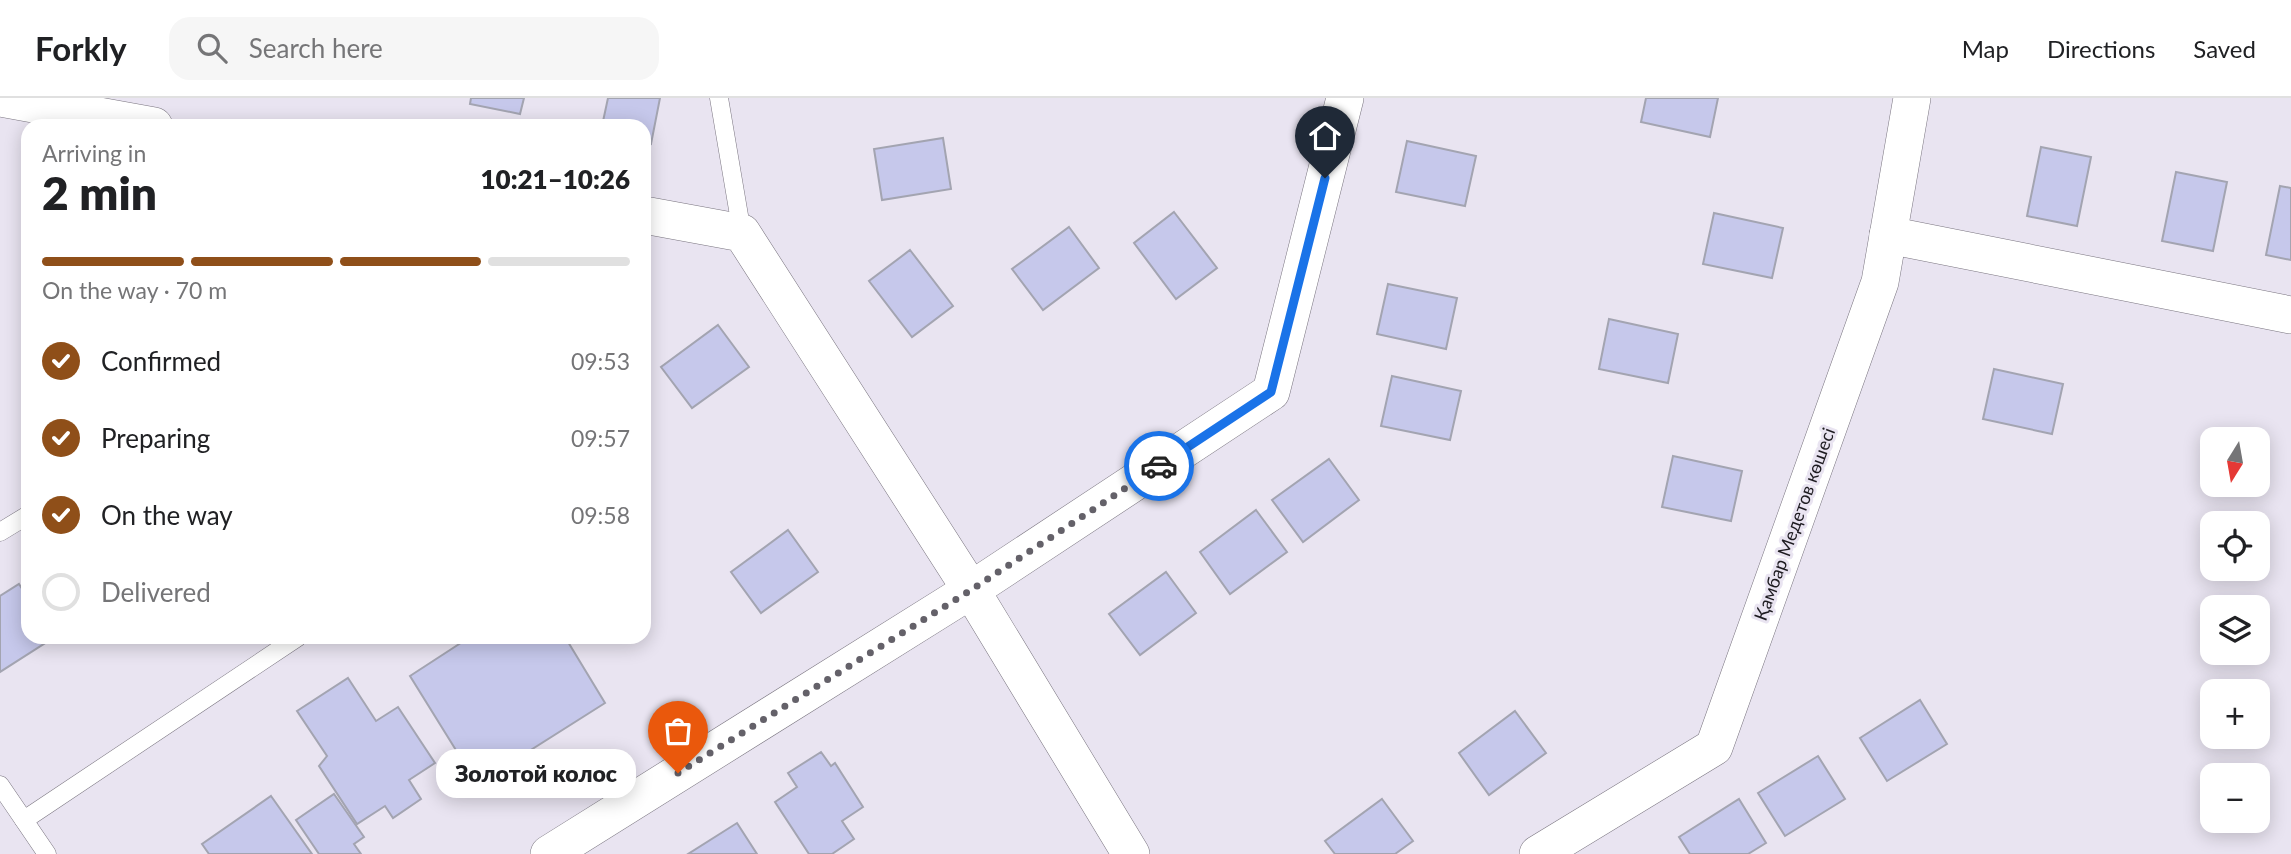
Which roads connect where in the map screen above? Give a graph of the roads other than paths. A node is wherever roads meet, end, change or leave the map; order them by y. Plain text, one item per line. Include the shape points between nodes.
1 (0, 98) edge
2 (719, 98) edge
3 (1345, 98) edge
4 (1912, 98) edge
5 (116, 119) edge
6 (651, 216) edge
7 (742, 233) junction
8 (1888, 235) junction
9 (2291, 315) edge
10 (21, 520) edge
11 (0, 533) edge
12 (971, 590) junction
13 (288, 644) edge
14 (0, 785) edge
15 (24, 820) junction
16 (47, 854) edge
17 (549, 854) edge
18 (1131, 854) edge
19 (1538, 854) edge

1 - 5 street
2 - 7 lane
3 - 12 street via 1271,392
4 - 8 street, Қамбар Медетов көшесі
6 - 7 street
7 - 12 street
8 - 9 street
8 - 19 street, Қамбар Медетов көшесі via 1880,282 1714,747
10 - 11 lane
12 - 17 street
12 - 18 street
13 - 15 lane
14 - 15 lane
15 - 16 lane

